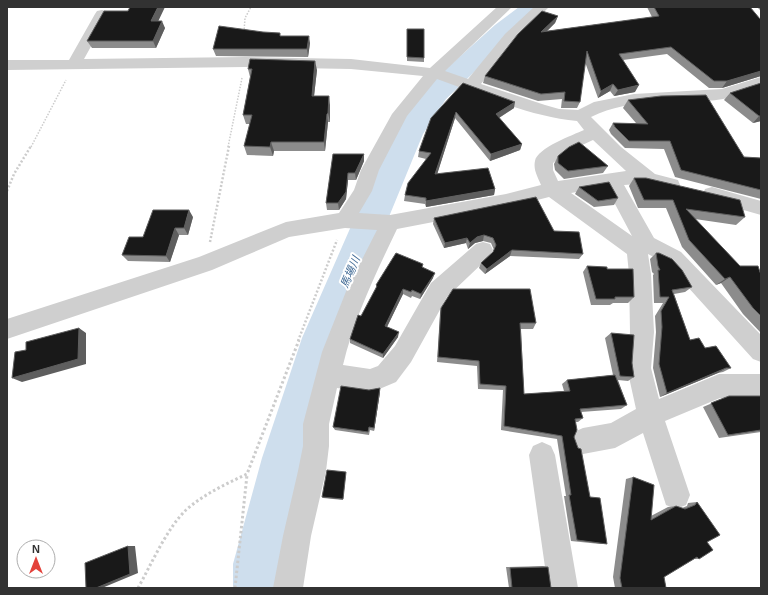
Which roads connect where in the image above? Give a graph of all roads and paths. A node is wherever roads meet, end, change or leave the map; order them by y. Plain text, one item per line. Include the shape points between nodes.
1 (251, 7) edge
2 (505, 7) edge
3 (542, 7) edge
4 (102, 14) edge
5 (246, 62) junction
6 (74, 64) junction
7 (7, 65) edge
8 (434, 73) junction
9 (761, 82) edge
10 (471, 86) junction
11 (580, 116) junction
12 (595, 132) junction
13 (611, 179) junction
14 (648, 180) junction
15 (552, 189) junction
16 (7, 191) edge
17 (761, 208) edge
18 (349, 220) junction
19 (390, 223) junction
20 (642, 247) junction
21 (483, 250) dead end
22 (205, 264) junction
23 (7, 329) edge
24 (761, 351) edge
25 (328, 375) junction
26 (761, 386) edge
27 (650, 415) junction
28 (583, 441) dead end
29 (542, 455) dead end
30 (247, 474) junction
31 (676, 495) dead end
32 (138, 588) edge
33 (235, 588) edge
34 (288, 588) edge
35 (563, 588) edge

1 - 5 path via 245,18 244,34 248,36
2 - 8 street
3 - 10 street via 510,37
4 - 6 street
5 - 6 street
5 - 8 street via 351,64
5 - 22 path
6 - 7 street
6 - 16 path
8 - 10 street
8 - 18 street via 400,114 370,170
9 - 11 street via 723,94 634,99 600,106
10 - 11 street via 553,113
11 - 12 street
12 - 14 street
12 - 15 street via 559,149 544,160 544,170
13 - 14 street via 638,177
13 - 15 street
13 - 20 street
14 - 17 street
15 - 19 street via 506,201
15 - 20 street
18 - 19 street
18 - 22 street via 286,230
18 - 30 path
19 - 25 street via 358,289
20 - 24 street via 674,258
20 - 27 street via 642,332 639,368
21 - 25 street via 439,290 403,354 387,374 370,381
22 - 23 street
25 - 34 street via 316,424 312,471
26 - 27 street via 719,386
27 - 28 street via 615,435
27 - 31 street
29 - 35 street
30 - 32 path via 218,487 186,510 165,538
30 - 33 path

